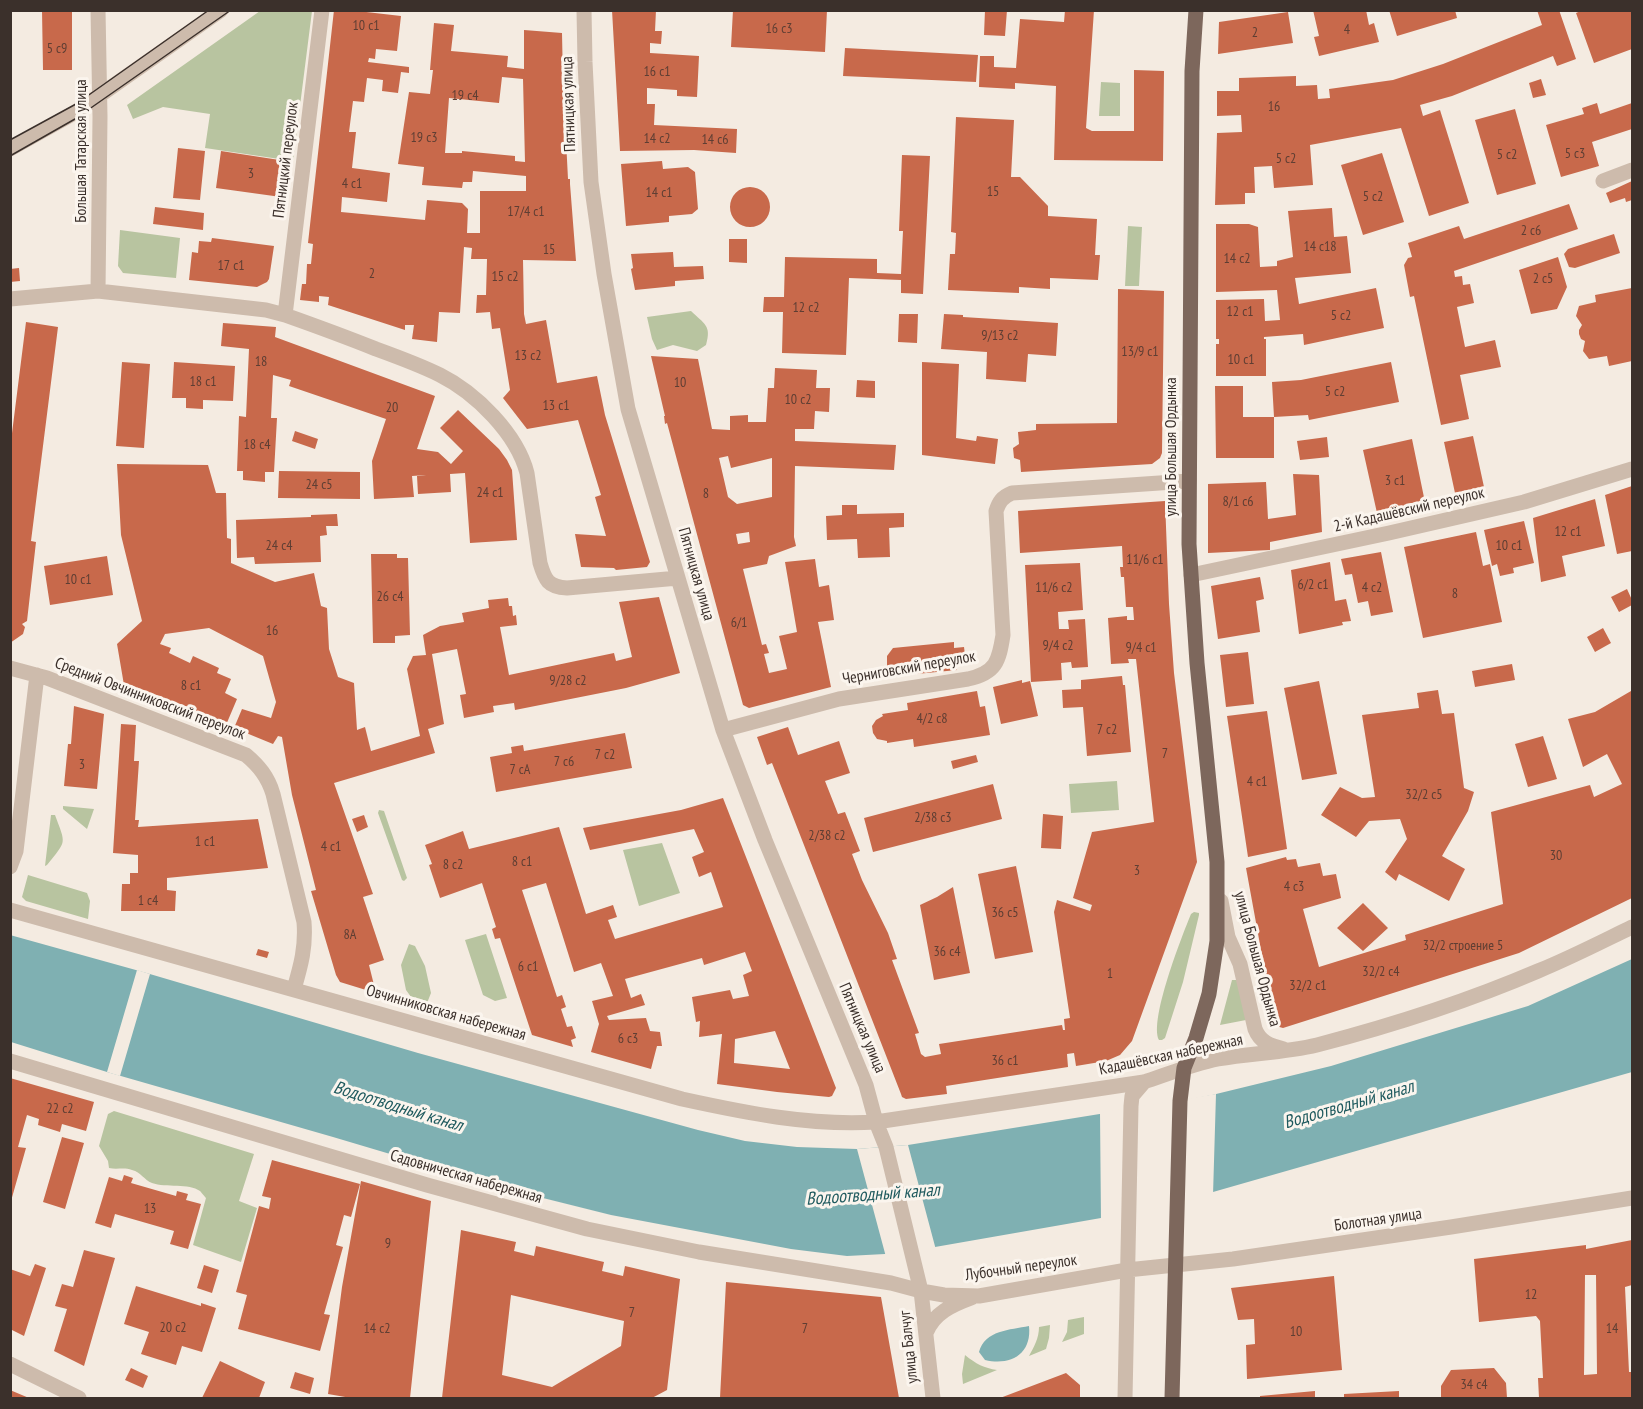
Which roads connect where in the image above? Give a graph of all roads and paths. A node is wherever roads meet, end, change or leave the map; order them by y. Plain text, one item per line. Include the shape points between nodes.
1 (98, 10) edge
2 (221, 10) edge
3 (322, 10) edge
4 (585, 10) edge
5 (1196, 10) edge
6 (100, 96) junction
7 (10, 148) edge
8 (1632, 170) edge
9 (1603, 180) dead end
10 (98, 291) junction
11 (10, 299) edge
12 (285, 315) junction
13 (1632, 469) edge
14 (1189, 481) junction
15 (1191, 575) junction
16 (678, 578) junction
17 (10, 668) edge
18 (37, 675) junction
19 (723, 730) junction
20 (10, 867) edge
21 (1218, 883) junction
22 (10, 910) edge
23 (1632, 927) edge
24 (294, 989) junction
25 (1299, 1049) junction
26 (10, 1061) edge
27 (1184, 1068) junction
28 (1144, 1082) junction
29 (876, 1122) junction
30 (1632, 1198) edge
31 (912, 1255) joint
32 (1175, 1265) junction
33 (1127, 1270) junction
34 (921, 1291) junction
35 (979, 1296) junction
36 (926, 1333) junction
37 (10, 1364) edge
38 (79, 1398) edge
39 (933, 1398) edge
40 (1125, 1398) edge
41 (1172, 1398) edge

1 - 6 street, Большая Татарская улица
2 - 6 street
3 - 12 street, Пятницкий переулок
4 - 16 street, Пятницкая улица via 590,163 604,274 628,409
5 - 14 main road, улица Большая Ордынка via 1192,71
6 - 7 street
6 - 10 street, Большая Татарская улица
8 - 9 street
10 - 11 street
10 - 12 street
12 - 16 street via 441,376 483,407 508,434 524,460 540,563 543,574 555,587
13 - 15 street, 2-й Кадашёвский переулок via 1524,502
14 - 15 main road, улица Большая Ордынка
14 - 19 street, Черниговский переулок via 1012,493 1004,497 996,511 1003,635 996,664 988,672 968,679 839,699
15 - 21 main road, улица Большая Ордынка
16 - 19 street, Пятницкая улица
17 - 18 street, Средний Овчинниковский переулок
18 - 20 street via 16,851
18 - 24 street, Средний Овчинниковский переулок via 246,755 258,765 273,794 304,922 304,952
19 - 29 street, Пятницкая улица via 866,1085
21 - 25 street, улица Большая Ордынка via 1228,937 1240,964 1258,1037 1283,1050
21 - 27 main road, улица Большая Ордынка via 1217,940 1209,994
22 - 24 street, Овчинниковская набережная
23 - 25 street, Кадашёвская набережная via 1506,984 1402,1020
24 - 29 street, Овчинниковская набережная via 682,1099 794,1120
25 - 27 street, Кадашёвская набережная
26 - 34 street, Садовническая набережная via 587,1229
27 - 28 street, Кадашёвская набережная
27 - 32 main road, улица Большая Ордынка
28 - 29 street, Кадашёвская набережная
28 - 33 street via 1132,1096 1131,1106
29 - 31 street, Пятницкая улица via 886,1147
30 - 32 street, Болотная улица
31 - 34 street, улица Балчуг
32 - 33 street, Болотная улица
32 - 41 main road, улица Большая Ордынка
33 - 35 street, Лубочный переулок
33 - 40 street
34 - 35 street, Лубочный переулок
34 - 36 street, улица Балчуг
35 - 36 street via 941,1312
36 - 39 street, улица Балчуг
37 - 38 street

